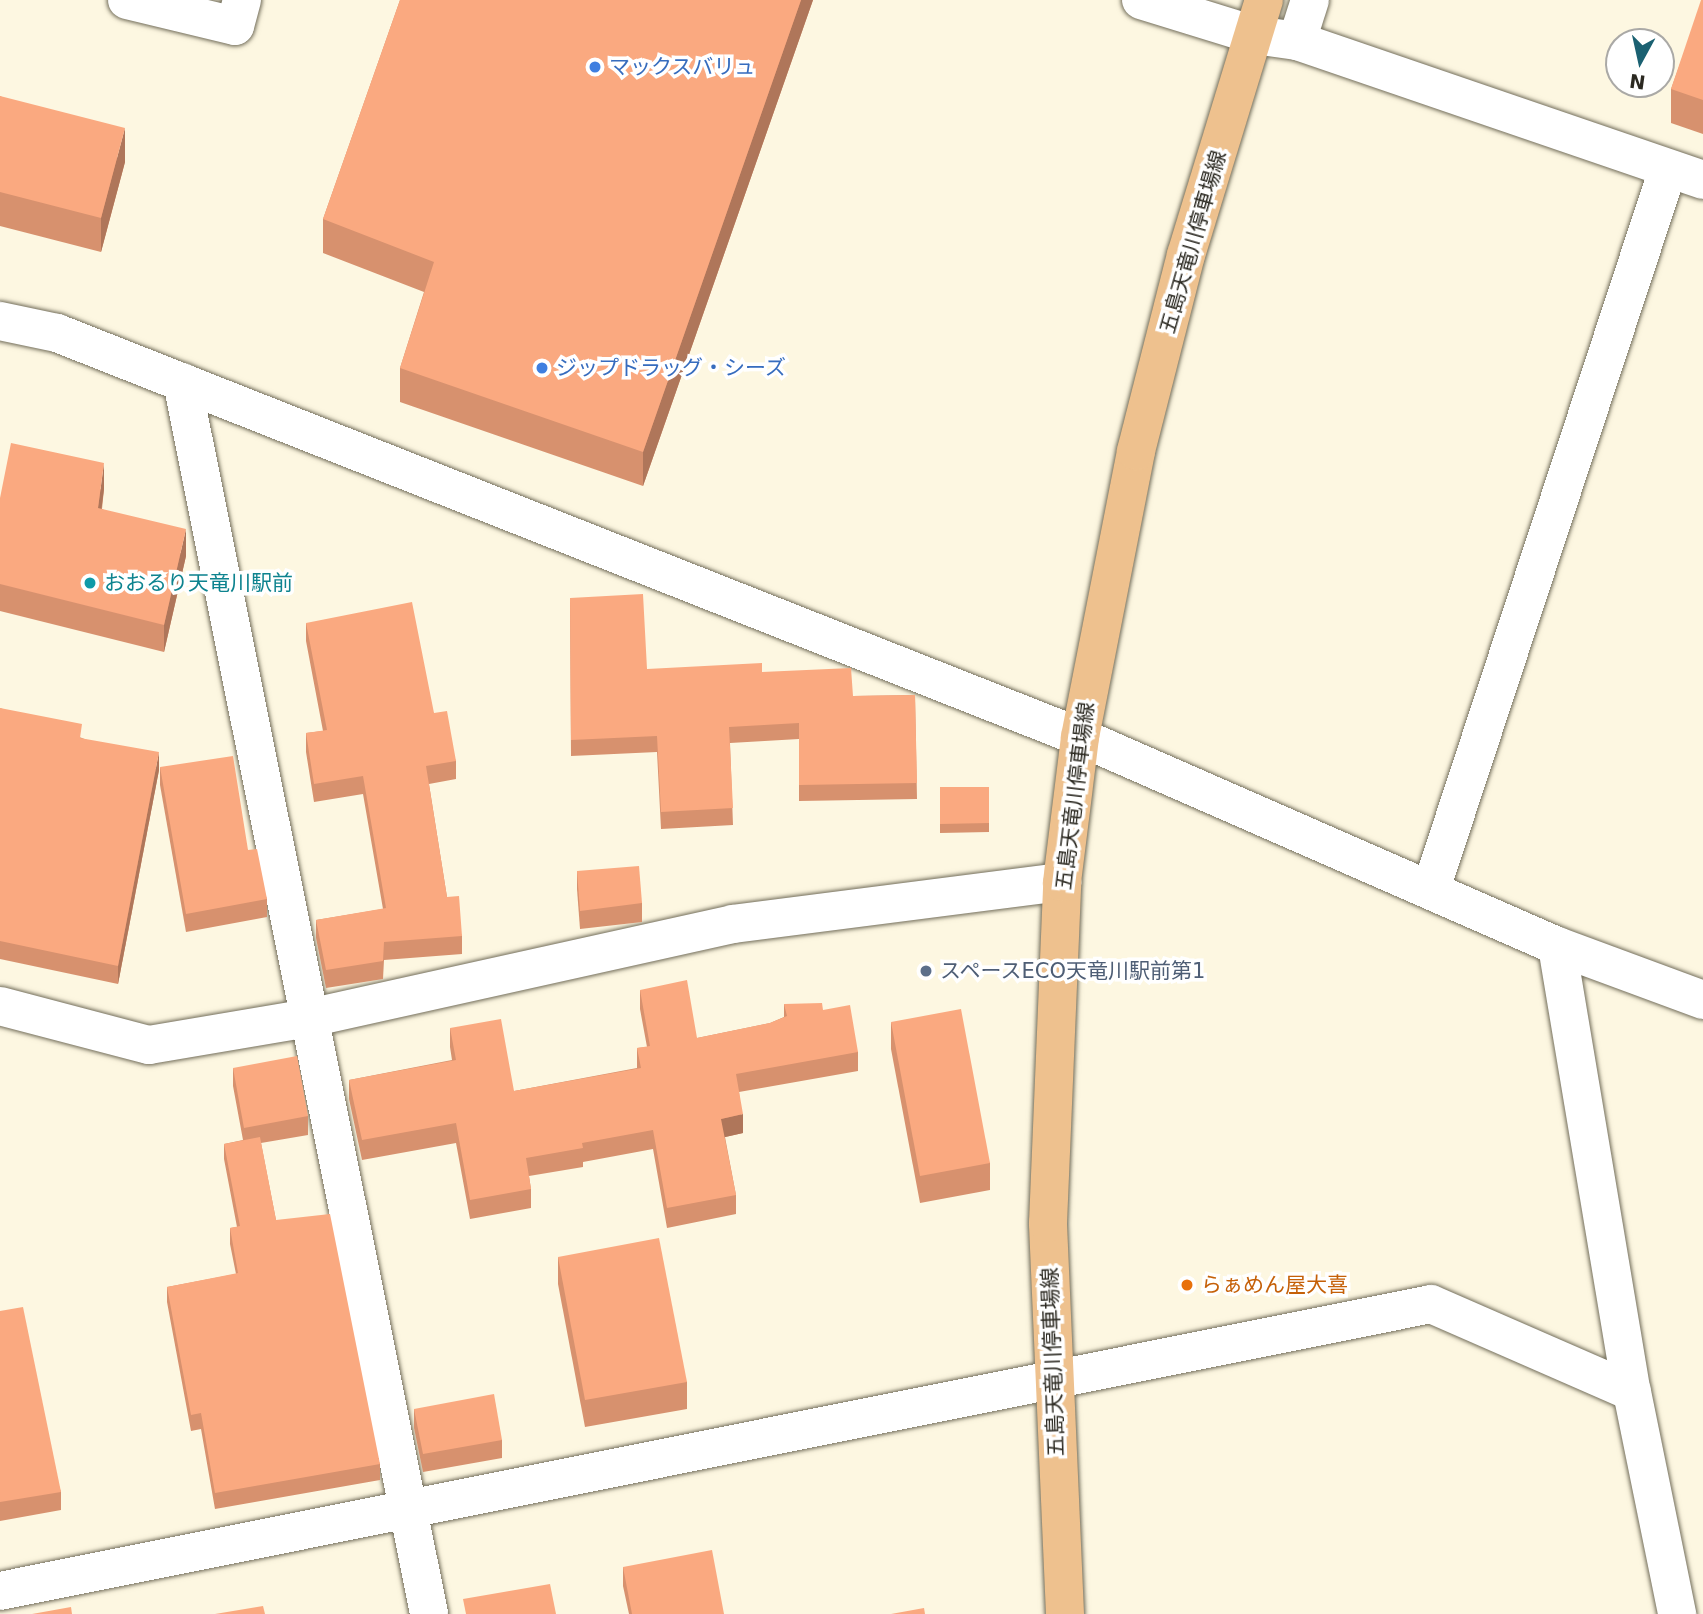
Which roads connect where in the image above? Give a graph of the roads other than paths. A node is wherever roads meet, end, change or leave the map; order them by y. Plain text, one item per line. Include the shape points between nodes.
1 (127, 0) edge
2 (242, 0) edge
3 (1141, 0) edge
4 (1310, 0) edge
5 (1211, 11) edge
6 (1260, 14) edge
7 (1297, 41) junction
8 (1686, 174) edge
9 (0, 321) edge
10 (182, 382) junction
11 (1080, 737) junction
12 (1062, 882) junction
13 (1431, 889) junction
14 (1557, 946) junction
15 (1703, 1000) edge
16 (0, 1006) edge
17 (309, 1018) junction
18 (1053, 1379) junction
19 (1632, 1392) junction
20 (410, 1507) junction
21 (0, 1591) edge
22 (429, 1614) edge
23 (1065, 1614) edge
24 (1677, 1614) edge

1 - 2 street via 236,26
3 - 5 street
4 - 7 street
5 - 6 street
6 - 7 street
6 - 11 main road, 五島天竜川停車場線 via 1186,255 1136,452
7 - 8 street
8 - 13 street
9 - 10 street via 57,333
10 - 11 street
10 - 17 street
11 - 12 main road, 五島天竜川停車場線
11 - 13 street
12 - 17 street via 733,924
12 - 18 main road, 五島天竜川停車場線 via 1048,1210
13 - 14 street
14 - 15 street
14 - 19 street
16 - 17 street via 149,1045
17 - 20 street
18 - 19 street via 1431,1304
18 - 20 street
18 - 23 main road, 五島天竜川停車場線
19 - 24 street
20 - 21 street
20 - 22 street

